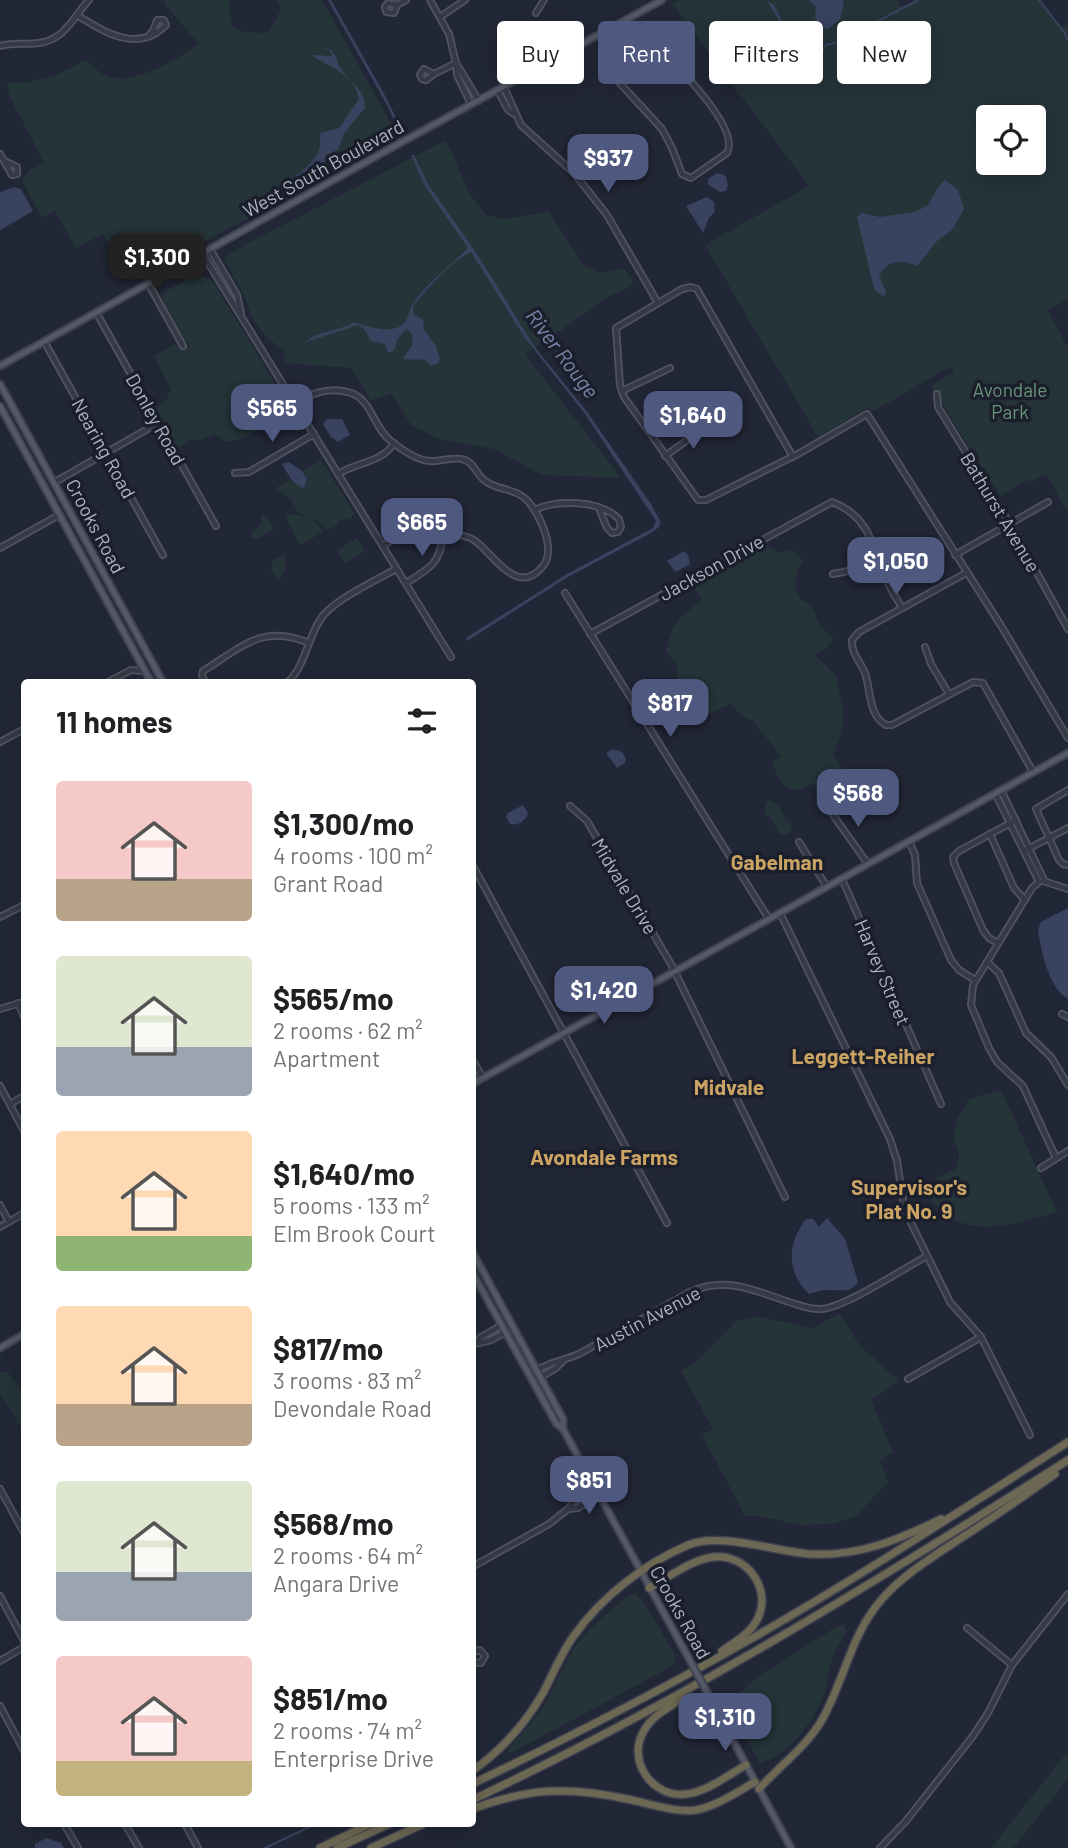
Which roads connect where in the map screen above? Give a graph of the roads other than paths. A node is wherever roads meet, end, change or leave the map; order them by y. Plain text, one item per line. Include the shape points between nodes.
1 (89, 0) edge
2 (406, 0) edge
3 (430, 0) edge
4 (465, 0) edge
5 (544, 0) edge
6 (662, 0) edge
7 (397, 5) dead end
8 (536, 13) dead end
9 (78, 15) junction
10 (439, 17) junction
11 (625, 21) edge
12 (148, 36) dead end
13 (598, 36) edge
14 (0, 46) edge
15 (456, 63) junction
16 (434, 74) dead end
17 (619, 84) edge
18 (693, 84) edge
19 (504, 87) junction
20 (498, 90) junction
21 (511, 99) junction
22 (479, 101) junction
23 (505, 103) junction
24 (471, 104) junction
25 (515, 114) junction
26 (0, 154) edge
27 (4, 161) dead end
28 (210, 249) junction
29 (202, 253) junction
30 (148, 283) junction
31 (658, 303) junction
32 (96, 312) junction
33 (241, 315) junction
34 (44, 341) junction
35 (183, 346) dead end
36 (0, 366) edge
37 (670, 368) dead end
38 (0, 384) edge
39 (622, 391) junction
40 (2, 392) edge
41 (937, 394) dead end
42 (295, 403) junction
43 (0, 406) edge
44 (158, 424) junction
45 (707, 426) dead end
46 (314, 434) junction
47 (394, 443) junction
48 (106, 453) junction
49 (665, 456) junction
50 (793, 457) junction
51 (235, 473) dead end
52 (338, 474) junction
53 (55, 482) junction
54 (43, 486) junction
55 (1048, 502) dead end
56 (600, 508) junction
57 (534, 510) junction
58 (71, 511) junction
59 (60, 515) junction
60 (1010, 524) junction
61 (216, 526) dead end
62 (443, 534) junction
63 (383, 546) junction
64 (0, 548) edge
65 (163, 555) dead end
66 (956, 555) junction
67 (880, 558) junction
68 (397, 568) junction
69 (966, 573) junction
70 (833, 574) dead end
71 (406, 583) junction
72 (565, 593) dead end
73 (902, 608) junction
74 (1068, 629) edge
75 (590, 634) junction
76 (309, 643) junction
77 (925, 647) dead end
78 (138, 657) junction
79 (451, 657) dead end
80 (151, 660) junction
81 (131, 670) junction
82 (145, 671) junction
83 (114, 679) edge
84 (149, 679) edge
85 (161, 679) edge
86 (204, 679) edge
87 (291, 679) edge
88 (949, 694) junction
89 (21, 731) edge
90 (1068, 738) edge
91 (0, 742) edge
92 (1068, 753) edge
93 (1033, 772) junction
94 (1068, 790) edge
95 (998, 791) junction
96 (570, 806) dead end
97 (833, 815) dead end
98 (1016, 820) junction
99 (1010, 823) junction
100 (1068, 828) edge
101 (990, 834) junction
102 (1049, 839) junction
103 (908, 841) junction
104 (799, 842) dead end
105 (1030, 848) junction
106 (1024, 851) junction
107 (868, 864) junction
108 (1068, 865) edge
109 (476, 871) edge
110 (842, 879) junction
111 (1041, 881) junction
112 (827, 887) junction
113 (1068, 889) edge
114 (1025, 900) junction
115 (21, 906) edge
116 (780, 913) junction
117 (0, 917) edge
118 (769, 919) junction
119 (998, 943) junction
120 (987, 962) junction
121 (675, 971) junction
122 (975, 980) junction
123 (21, 1002) edge
124 (0, 1009) edge
125 (1062, 1014) dead end
126 (1068, 1017) edge
127 (564, 1033) junction
128 (476, 1066) edge
129 (483, 1078) junction
130 (476, 1082) edge
131 (1068, 1085) edge
132 (0, 1086) edge
133 (21, 1098) edge
134 (10, 1104) junction
135 (941, 1104) dead end
136 (21, 1125) edge
137 (1068, 1152) edge
138 (1056, 1158) junction
139 (1041, 1168) dead end
140 (785, 1197) dead end
141 (0, 1205) edge
142 (21, 1215) edge
143 (9, 1222) junction
144 (667, 1223) dead end
145 (0, 1227) edge
146 (927, 1256) junction
147 (476, 1258) edge
148 (476, 1279) edge
149 (485, 1295) junction
150 (497, 1296) junction
151 (502, 1325) junction
152 (514, 1328) junction
153 (506, 1332) junction
154 (21, 1337) edge
155 (981, 1337) junction
156 (476, 1343) edge
157 (476, 1344) edge
158 (0, 1348) edge
159 (563, 1361) junction
160 (537, 1370) junction
161 (528, 1373) junction
162 (541, 1377) junction
163 (908, 1380) dead end
164 (563, 1429) junction
165 (1030, 1435) dead end
166 (1068, 1442) edge
167 (1068, 1462) edge
168 (595, 1488) junction
169 (0, 1489) edge
170 (599, 1496) junction
171 (976, 1501) junction
172 (568, 1509) junction
173 (21, 1528) edge
174 (476, 1565) edge
175 (640, 1571) junction
176 (649, 1588) junction
177 (1068, 1594) edge
178 (0, 1596) edge
179 (967, 1628) dead end
180 (21, 1635) edge
181 (21, 1649) edge
182 (476, 1651) edge
183 (0, 1661) edge
184 (476, 1662) edge
185 (1012, 1665) junction
186 (686, 1675) junction
187 (717, 1675) junction
188 (0, 1706) edge
189 (21, 1745) edge
190 (746, 1765) junction
191 (476, 1768) edge
192 (476, 1782) edge
193 (757, 1786) junction
194 (476, 1798) edge
195 (476, 1808) edge
196 (66, 1827) edge
197 (127, 1827) edge
198 (187, 1827) edge
199 (364, 1827) edge
200 (382, 1827) edge
201 (416, 1827) edge
202 (425, 1827) edge
203 (381, 1843) junction
204 (78, 1848) edge
205 (139, 1848) edge
206 (198, 1848) edge
207 (320, 1848) edge
208 (337, 1848) edge
209 (371, 1848) edge
210 (791, 1848) edge
211 (880, 1848) edge

1 - 9 street
2 - 7 street
3 - 10 street
4 - 10 street
5 - 8 street
6 - 11 main road, West South Boulevard
9 - 12 street via 119,38
9 - 14 street via 52,40
10 - 15 street
13 - 19 main road, West South Boulevard
15 - 16 street
15 - 22 street
15 - 24 street
17 - 18 street via 662,130 686,178 728,152 729,144
19 - 20 main road, West South Boulevard
19 - 21 street
20 - 22 main road, West South Boulevard
20 - 23 street
21 - 23 street
21 - 25 street
22 - 24 main road, West South Boulevard
23 - 25 street
24 - 28 main road, West South Boulevard
25 - 31 street via 525,130 568,166 598,202
26 - 27 street
28 - 29 main road, West South Boulevard
28 - 33 street via 239,299
29 - 30 main road, West South Boulevard
29 - 33 street
30 - 32 main road, West South Boulevard
30 - 35 street
31 - 39 street via 616,328
31 - 50 street via 688,287 697,289
32 - 34 main road, West South Boulevard
32 - 44 street, Donley Road
33 - 42 street
34 - 36 main road, West South Boulevard
34 - 48 street, Nearing Road
37 - 39 street
38 - 40 main road, Crooks Road
39 - 49 street
40 - 53 main road, Crooks Road
41 - 60 street, Bathurst Avenue via 938,407
42 - 46 street
42 - 47 street via 318,392 351,393
43 - 54 main road, Crooks Road
44 - 48 street
44 - 61 street, Donley Road
45 - 49 street
46 - 51 street via 249,472
46 - 52 street
47 - 52 street via 383,457 357,463
47 - 57 street via 426,461 465,460 483,479 518,494
48 - 53 street
48 - 65 street, Nearing Road
49 - 50 street via 701,501
50 - 66 street via 867,414
52 - 63 street
53 - 54 main road
53 - 58 main road, Crooks Road
54 - 59 main road, Crooks Road
55 - 60 street
56 - 56 street via 620,519 618,532 608,531
56 - 57 street via 556,504
57 - 62 street via 549,552 542,567 527,576 506,571 470,538
58 - 59 main road
58 - 80 main road, Crooks Road
59 - 64 street
59 - 78 main road, Crooks Road
60 - 66 street
60 - 74 street, Bathurst Avenue
62 - 63 street via 410,533
62 - 71 street via 436,562
63 - 68 street
66 - 69 street
67 - 70 street
67 - 73 street
67 - 75 street, Jackson Drive via 866,529 832,502
68 - 71 street
68 - 76 street via 328,610
69 - 73 street
69 - 90 street
71 - 79 street
72 - 75 street
73 - 88 street via 859,632 852,643 872,704 884,725 892,724
75 - 118 street
76 - 86 street via 287,635 260,637 203,671
76 - 87 street
77 - 88 street
78 - 80 main road
78 - 81 street
78 - 82 main road, Crooks Road
80 - 85 main road, Crooks Road
81 - 82 street
81 - 83 street
82 - 84 main road, Crooks Road
88 - 93 street via 981,681
89 - 91 street
92 - 93 main road
93 - 95 main road
94 - 102 street via 1035,809
95 - 98 street
95 - 99 street
95 - 103 main road
96 - 121 street, Midvale Drive via 587,821
97 - 107 street
98 - 99 street
98 - 105 street
99 - 101 street
99 - 106 street
100 - 102 street
101 - 114 street via 1014,888
101 - 119 street via 959,851 953,860 983,930
102 - 105 street
102 - 108 street via 1061,863
103 - 107 main road
103 - 122 street via 915,855 917,883 951,960
104 - 112 street
105 - 106 street
105 - 111 street
106 - 111 street
107 - 110 main road
109 - 127 street
110 - 112 main road
110 - 135 street, Harvey Street
111 - 113 street
111 - 114 street
112 - 116 main road
114 - 119 street
115 - 117 street
116 - 118 main road
116 - 146 street via 890,1139 905,1210
118 - 121 main road
119 - 120 street
120 - 122 street
120 - 131 street via 999,973 1026,1033 1051,1057
121 - 127 main road
121 - 140 street, Midvale Drive
122 - 138 street via 971,1005 989,1048 1025,1088
123 - 124 street
125 - 126 street
127 - 129 main road
127 - 144 street
128 - 129 street
129 - 130 main road
132 - 134 street
133 - 134 street
134 - 136 street
137 - 138 street
138 - 139 street
141 - 143 street
142 - 143 street
143 - 145 street
146 - 155 street via 954,1307
146 - 159 street, Austin Avenue via 824,1309 732,1284 703,1287
147 - 150 main road, Crooks Road
148 - 149 main road, Crooks Road
149 - 150 main road
149 - 151 main road, Crooks Road
150 - 152 main road, Crooks Road
151 - 152 main road
151 - 153 main road, Crooks Road
151 - 156 street
152 - 160 main road, Crooks Road
153 - 157 street
153 - 161 main road, Crooks Road
154 - 158 main road
155 - 163 street
155 - 165 street
159 - 160 street, Austin Avenue
159 - 162 street, Austin Avenue
160 - 162 main road, Crooks Road
161 - 162 main road
161 - 164 main road, Crooks Road
162 - 164 main road, Crooks Road via 563,1419
164 - 168 main road, Crooks Road
166 - 171 highway
167 - 187 highway
167 - 193 highway via 888,1592 857,1636 818,1727
168 - 170 main road, Crooks Road
168 - 172 street
169 - 173 street
170 - 172 street
170 - 175 main road, Crooks Road
171 - 175 highway via 864,1550 809,1553 707,1541 685,1547
171 - 186 highway via 832,1592
172 - 174 street
175 - 176 main road, Crooks Road
175 - 191 highway via 584,1623 519,1728
176 - 186 highway via 694,1563 716,1557 741,1563 759,1583 762,1604 752,1627
176 - 190 main road, Crooks Road, bridge
177 - 185 street
178 - 180 street
179 - 185 street
181 - 183 street
182 - 184 street via 485,1656
185 - 211 street via 978,1729
186 - 192 highway
187 - 190 highway via 643,1730 641,1768 658,1788 684,1794 701,1790
187 - 194 highway
188 - 189 street
190 - 193 main road, Crooks Road
193 - 195 highway via 692,1810 564,1789 520,1793
193 - 210 main road, Crooks Road
196 - 204 street
197 - 205 street
198 - 206 street
199 - 207 highway
200 - 208 highway
201 - 203 highway
202 - 203 highway
203 - 209 highway

